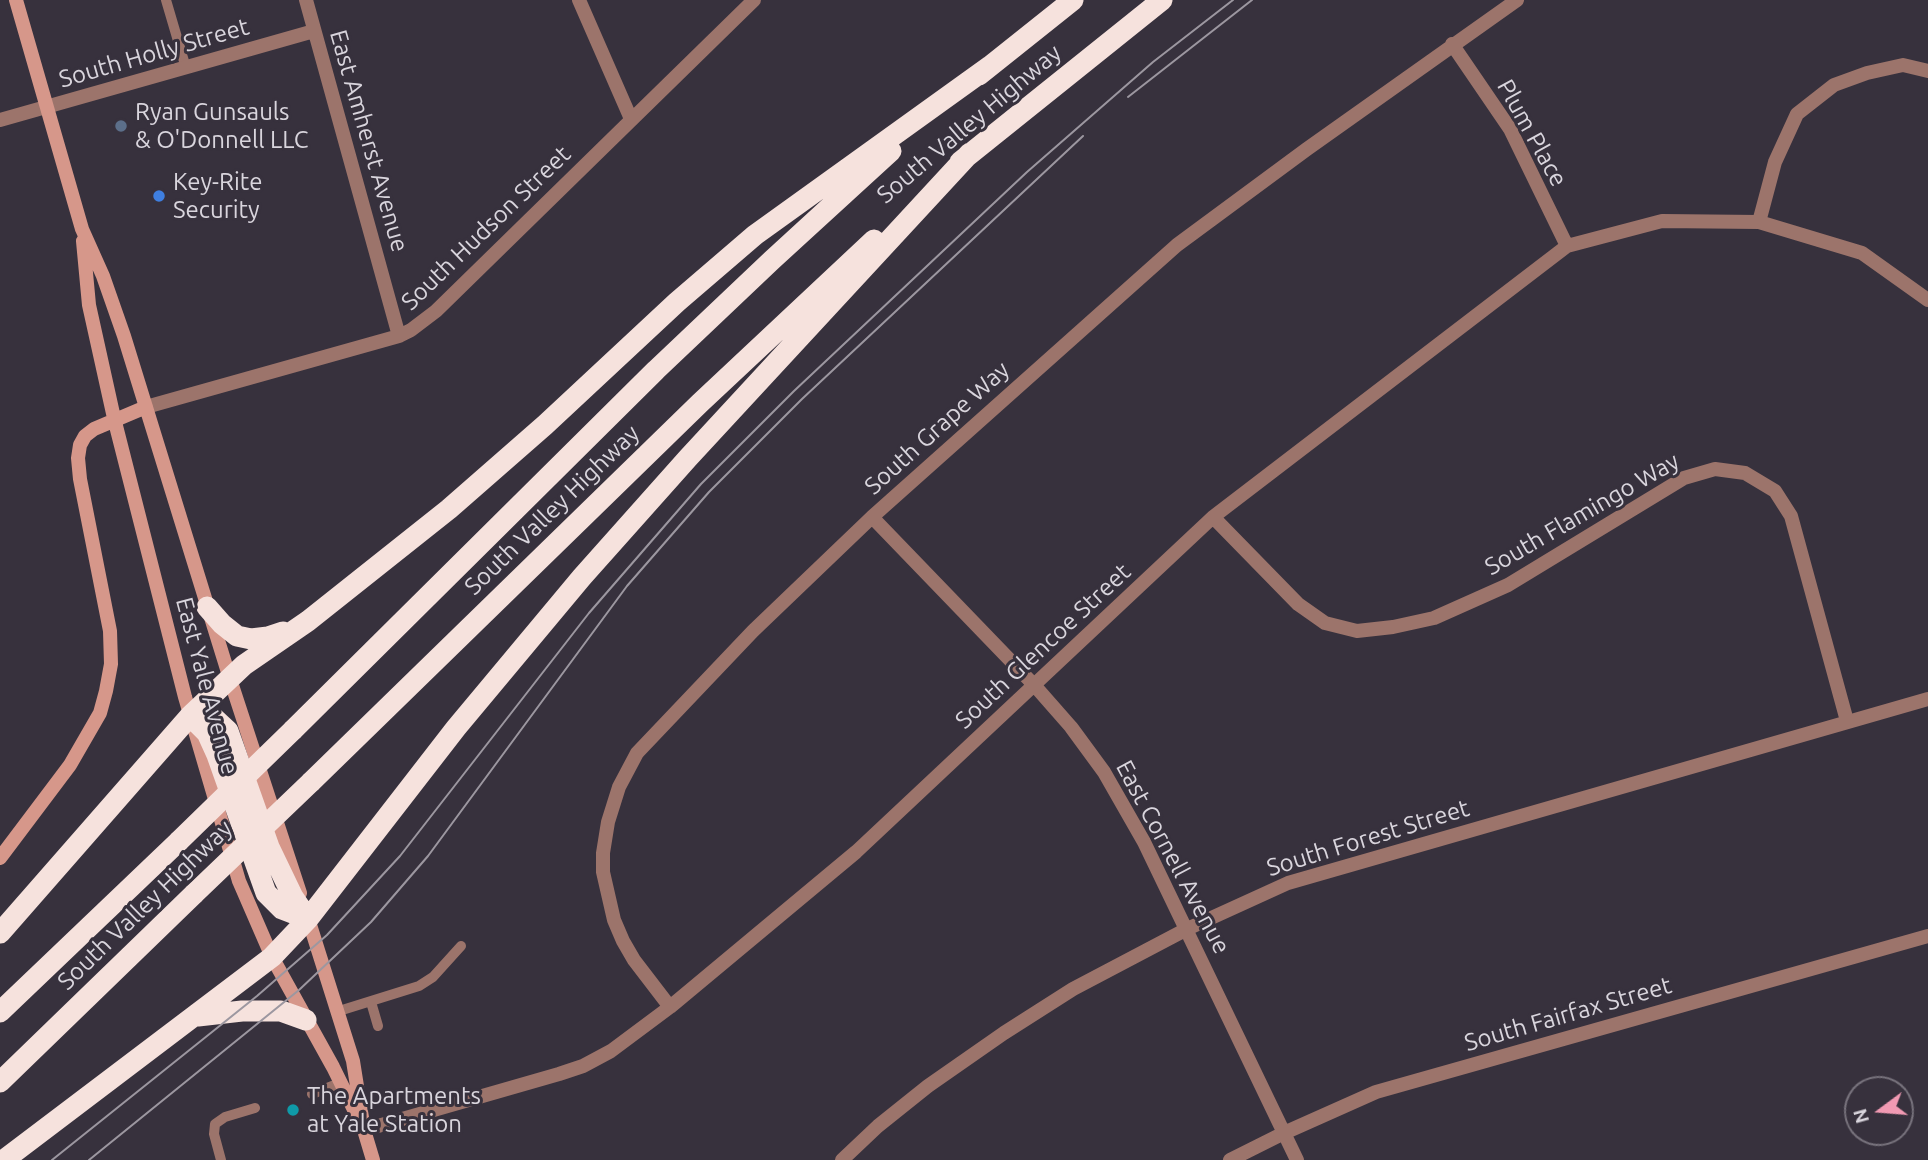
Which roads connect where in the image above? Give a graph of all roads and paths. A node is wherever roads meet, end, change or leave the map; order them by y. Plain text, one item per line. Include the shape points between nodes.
1 (16, 0) edge
2 (166, 0) edge
3 (306, 0) edge
4 (579, 0) edge
5 (754, 0) edge
6 (1073, 0) edge
7 (1162, 0) edge
8 (1517, 0) edge
9 (314, 31) junction
10 (1452, 44) junction
11 (990, 66) junction
12 (186, 68) junction
13 (1928, 71) edge
14 (47, 107) junction
15 (631, 119) junction
16 (0, 120) edge
17 (970, 153) junction
18 (1759, 222) junction
19 (82, 229) junction
20 (1567, 246) junction
21 (1928, 300) edge
22 (400, 336) junction
23 (146, 407) junction
24 (114, 418) junction
25 (872, 517) junction
26 (1213, 517) junction
27 (207, 607) junction
28 (307, 621) junction
29 (230, 679) junction
30 (1035, 686) junction
31 (1928, 699) edge
32 (190, 716) junction
33 (1847, 721) junction
34 (0, 858) edge
35 (308, 919) junction
36 (1187, 929) junction
37 (0, 933) edge
38 (1928, 936) edge
39 (461, 946) dead end
40 (272, 957) junction
41 (371, 1002) junction
42 (670, 1007) junction
43 (339, 1011) junction
44 (0, 1012) edge
45 (196, 1017) junction
46 (306, 1020) junction
47 (378, 1026) dead end
48 (0, 1082) edge
49 (340, 1083) junction
50 (312, 1094) dead end
51 (255, 1108) dead end
52 (364, 1130) junction
53 (1284, 1133) junction
54 (4, 1160) edge
55 (221, 1160) edge
56 (373, 1160) edge
57 (842, 1160) edge
58 (1230, 1160) edge
59 (1297, 1160) edge

1 - 14 main road, East Yale Avenue
2 - 12 lane
3 - 9 street, East Amherst Avenue
4 - 15 street
5 - 15 street, South Hudson Street
6 - 11 highway, South Valley Highway
7 - 17 highway, South Valley Highway
8 - 10 street, South Grape Way
9 - 12 street, South Holly Street
9 - 22 street, East Amherst Avenue
10 - 20 street, Plum Place via 1510,129
10 - 25 street, South Grape Way via 1177,245
11 - 28 highway via 755,235 449,509
11 - 44 highway, South Valley Highway, bridge via 861,177 723,306
12 - 14 street, South Holly Street
13 - 18 street via 1903,65 1867,73 1834,85 1797,114 1776,162
14 - 16 street, South Holly Street
14 - 19 main road, East Yale Avenue
15 - 22 street, South Hudson Street via 436,311
17 - 35 highway via 566,595
17 - 48 highway, South Valley Highway, bridge via 719,385
18 - 20 street, South Glencoe Street via 1662,221
18 - 21 street, South Glencoe Street via 1862,253
19 - 23 main road, East Yale Avenue via 109,292
19 - 24 main road, East Yale Avenue via 89,305
20 - 26 street, South Glencoe Street
22 - 23 street, South Hudson Street
23 - 24 main road, South Hudson Street
23 - 27 main road, East Yale Avenue
24 - 32 main road, East Yale Avenue
24 - 34 main road, South Hudson Street via 85,436 78,458 110,631 106,691 100,713 70,765
25 - 30 street, East Cornell Avenue
25 - 42 street, South Grape Way via 753,631 637,753 619,788 603,853 608,897 623,941
26 - 30 street, South Glencoe Street
26 - 33 street, South Flamingo Way via 1298,604 1325,623 1357,631 1434,618 1508,585 1684,478 1715,469 1745,473 1775,491 1791,516
27 - 28 highway via 237,636 251,639
27 - 29 main road, East Yale Avenue
28 - 29 highway
29 - 32 highway
29 - 35 main road, East Yale Avenue
30 - 36 street, East Cornell Avenue via 1104,772
30 - 42 street, South Glencoe Street via 856,852
31 - 33 street, South Forest Street
32 - 35 highway via 206,715 228,730 269,848
32 - 37 highway
32 - 40 main road, East Yale Avenue via 239,881
33 - 36 street, South Forest Street via 1288,883
35 - 40 highway
35 - 43 main road, East Yale Avenue
36 - 53 street, East Cornell Avenue
36 - 57 street, South Forest Street via 1109,968 1004,1032 909,1100
38 - 53 street, South Fairfax Street via 1376,1092
39 - 41 lane via 427,982
40 - 45 highway
40 - 46 main road, East Yale Avenue
41 - 43 lane
41 - 47 lane
42 - 52 street, South Glencoe Street via 583,1066
43 - 52 main road, East Yale Avenue via 357,1078
45 - 46 highway via 268,1010
45 - 54 highway
46 - 49 main road, East Yale Avenue
49 - 50 lane
49 - 52 main road, East Yale Avenue
51 - 55 lane via 215,1124
52 - 56 main road, East Yale Avenue
53 - 58 street, South Fairfax Street
53 - 59 street, East Cornell Avenue

